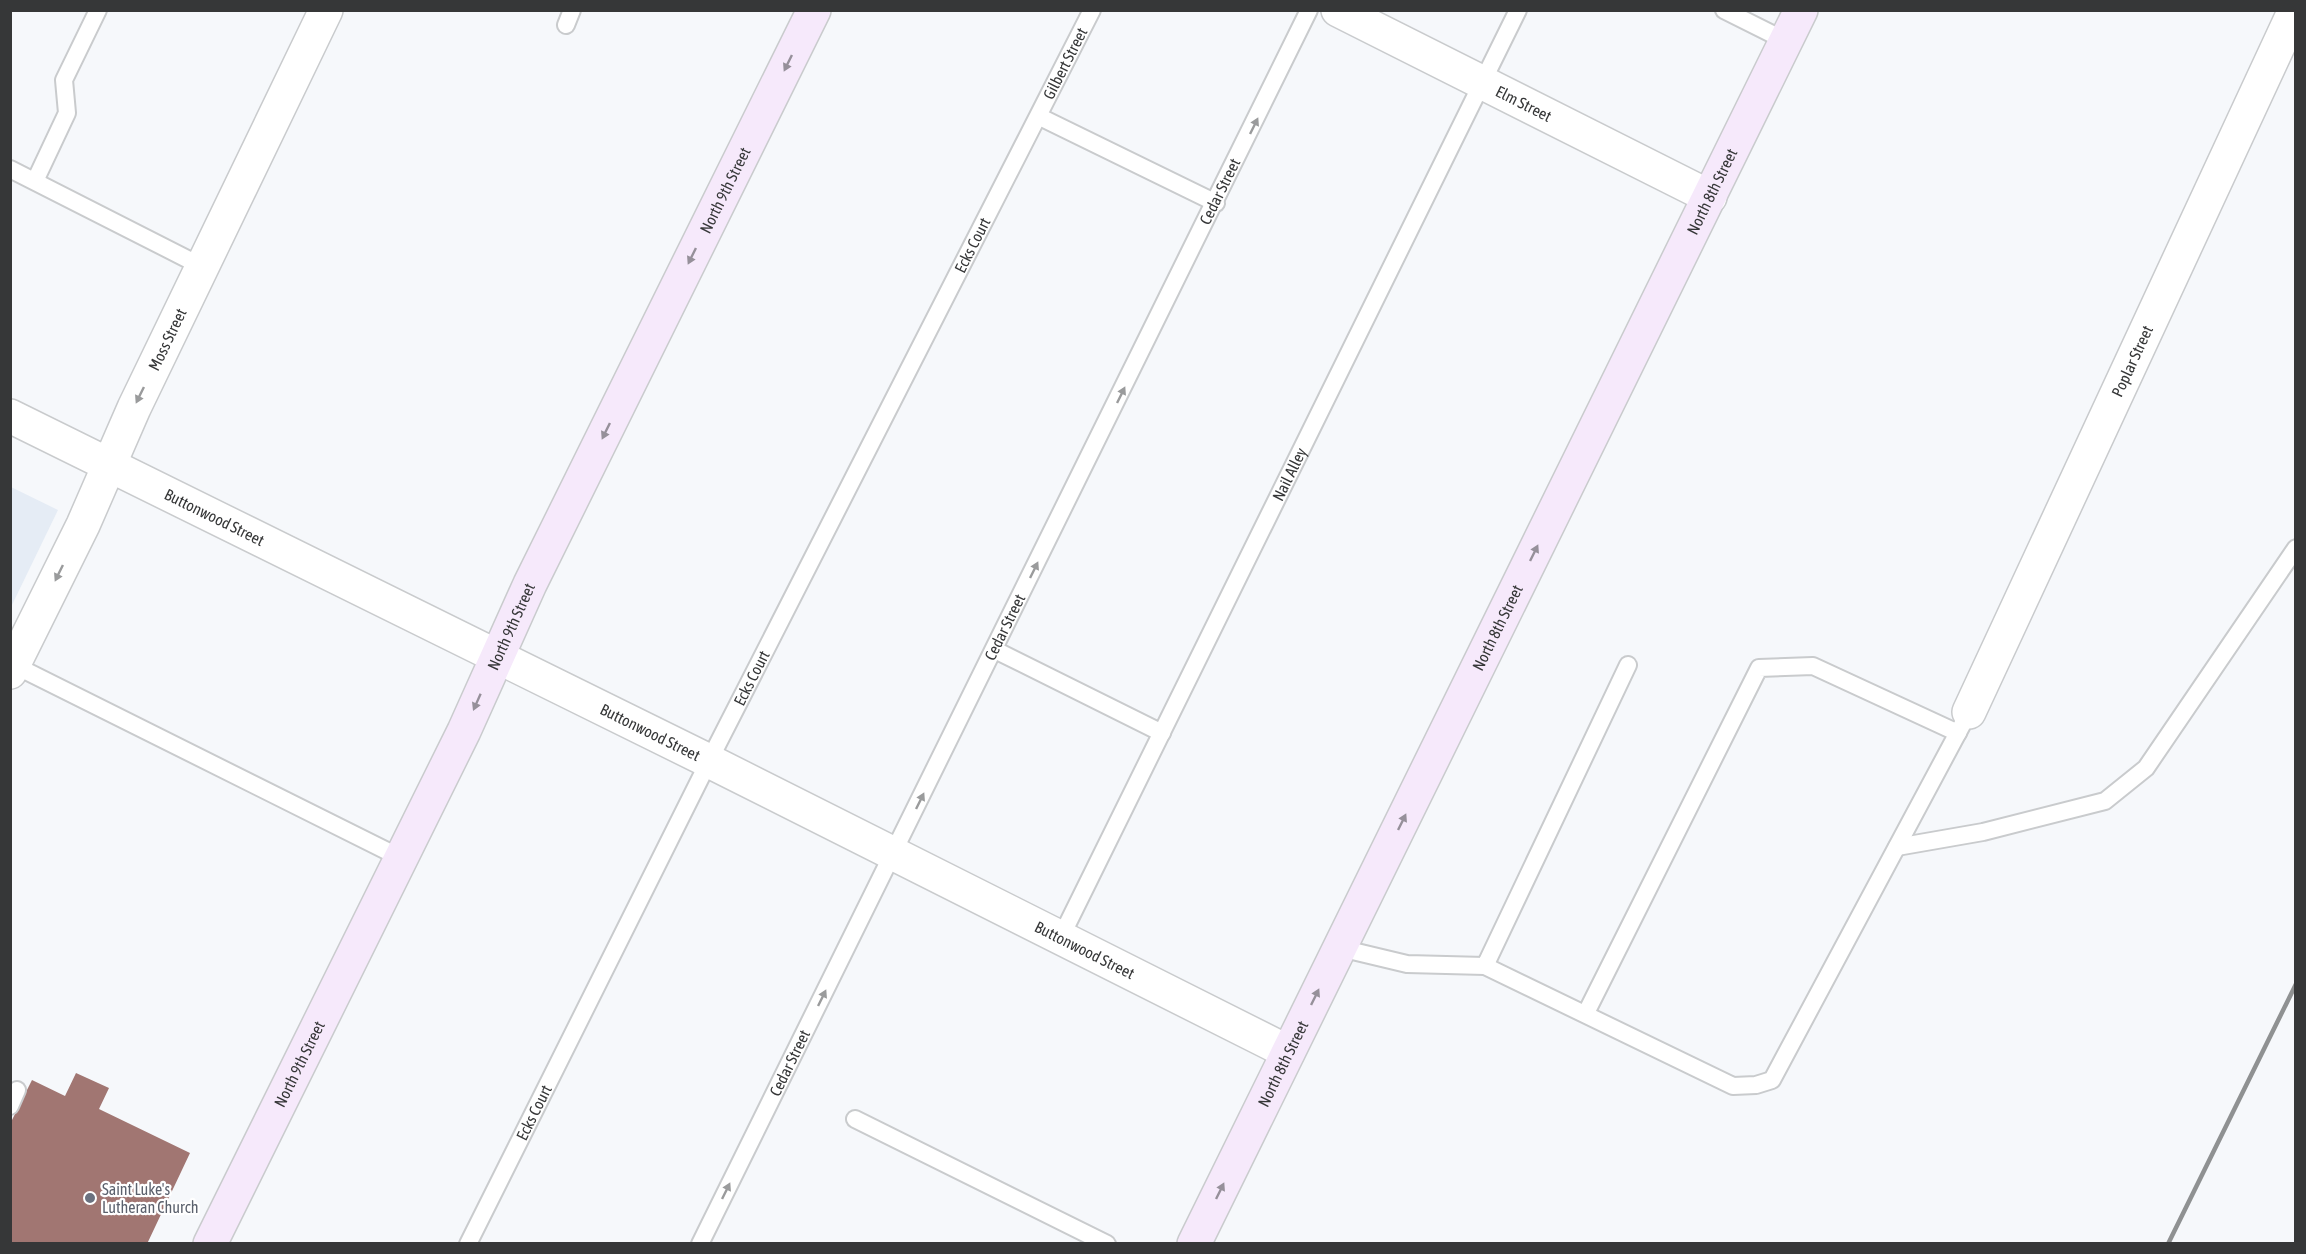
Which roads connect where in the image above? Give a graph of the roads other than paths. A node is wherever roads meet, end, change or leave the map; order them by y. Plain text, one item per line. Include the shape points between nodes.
1 (98, 10) edge
2 (326, 10) edge
3 (814, 10) edge
4 (1092, 10) edge
5 (1309, 10) edge
6 (1338, 10) edge
7 (1518, 10) edge
8 (1724, 10) edge
9 (1801, 10) edge
10 (2286, 13) edge
11 (1786, 41) junction
12 (1483, 83) junction
13 (1040, 117) junction
14 (10, 169) edge
15 (35, 181) junction
16 (1710, 197) junction
17 (1216, 203) junction
18 (203, 267) junction
19 (10, 416) edge
20 (109, 465) junction
21 (2295, 548) edge
22 (995, 650) junction
23 (498, 656) junction
24 (1628, 665) dead end
25 (12, 668) edge
26 (1964, 722) junction
27 (1162, 733) junction
28 (709, 761) junction
29 (1897, 847) junction
30 (894, 853) junction
31 (402, 858) junction
32 (1061, 937) junction
33 (1340, 948) junction
34 (1485, 966) junction
35 (1586, 1013) junction
36 (1288, 1052) junction
37 (855, 1119) dead end
38 (210, 1244) edge
39 (468, 1244) edge
40 (700, 1244) edge
41 (1107, 1244) edge
42 (1194, 1244) edge

1 - 15 lane via 64,80 67,113
2 - 18 street, Moss Street
3 -> 23 main road, North 9th Street
4 - 13 lane, Gilbert Street
17 -> 5 lane, Cedar Street
6 - 12 street, Elm Street
7 - 12 lane, Nail Alley
8 - 11 lane
9 - 11 main road, North 8th Street
10 - 26 street, Poplar Street
11 - 16 main road, North 8th Street
12 - 16 street, Elm Street
12 - 27 lane, Nail Alley
13 - 17 lane
13 - 28 lane, Ecks Court
14 - 15 lane
15 - 18 lane
33 -> 16 main road, North 8th Street
22 -> 17 lane, Cedar Street
18 -> 20 street, Moss Street
19 - 20 street, Buttonwood Street
20 - 23 street, Buttonwood Street
20 -> 25 street, Moss Street
21 - 29 lane via 2146,768 2104,801 1983,832
22 - 27 lane
30 -> 22 lane, Cedar Street
23 - 28 street, Buttonwood Street
23 -> 31 main road, North 9th Street
24 - 34 lane
25 - 31 lane
26 - 29 lane
26 - 35 lane via 1813,666 1759,668
27 - 32 lane, Nail Alley
28 - 30 street, Buttonwood Street
28 - 39 lane, Ecks Court
29 - 35 lane via 1772,1080 1733,1086
30 - 32 street, Buttonwood Street
40 -> 30 lane, Cedar Street
31 - 38 main road, North 9th Street
32 - 36 street, Buttonwood Street
33 - 34 lane via 1407,963
36 -> 33 main road, North 8th Street
34 - 35 lane
42 -> 36 main road, North 8th Street
37 - 41 lane

